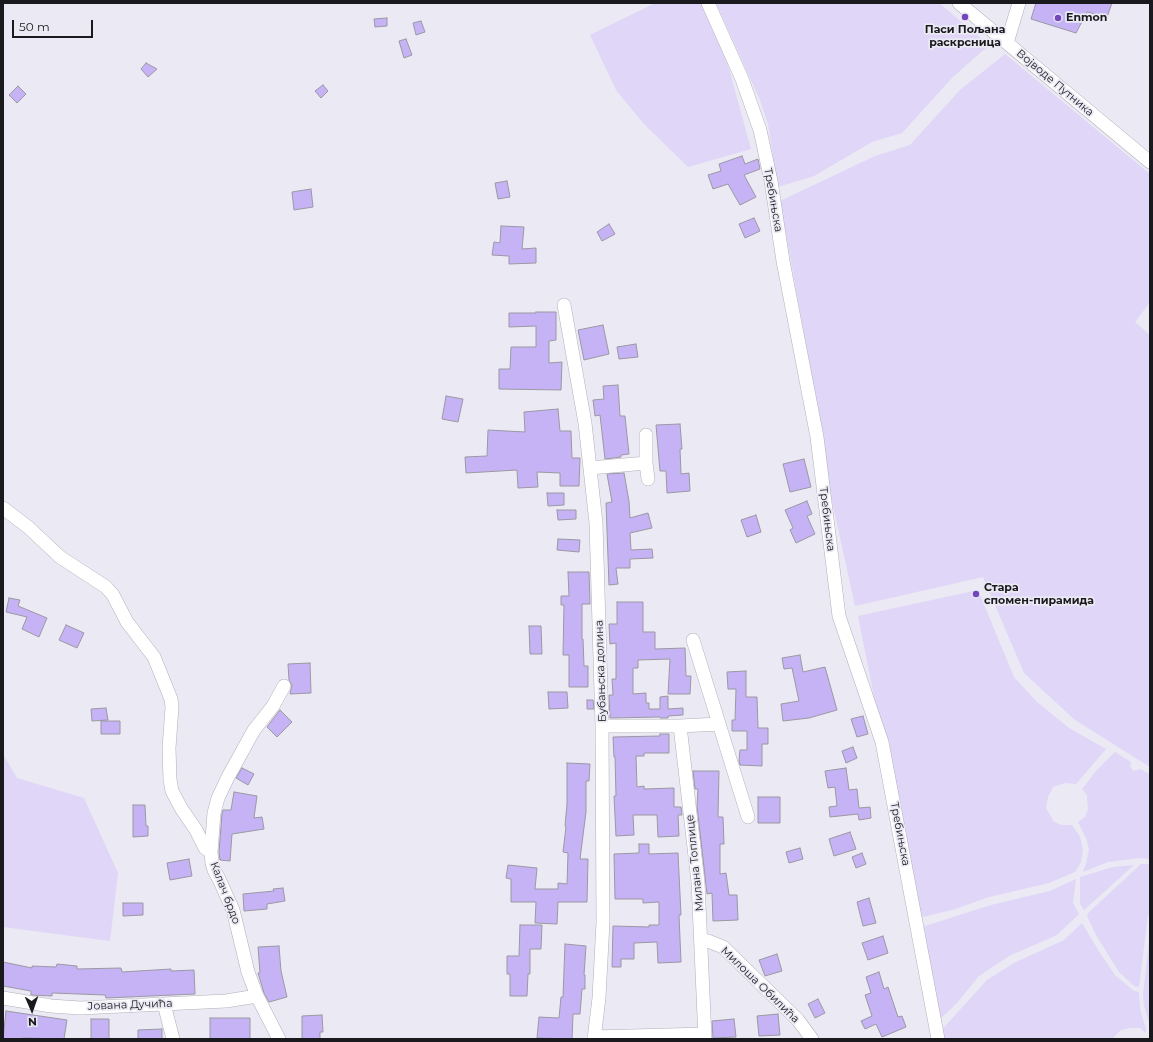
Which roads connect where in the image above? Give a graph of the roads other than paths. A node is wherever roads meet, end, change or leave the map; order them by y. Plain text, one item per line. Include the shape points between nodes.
1 (708, 3) edge
2 (959, 3) edge
3 (1019, 3) edge
4 (1007, 43) junction
5 (1150, 162) edge
6 (564, 305) dead end
7 (646, 435) dead end
8 (646, 463) junction
9 (590, 468) junction
10 (648, 479) dead end
11 (3, 508) edge
12 (693, 640) dead end
13 (284, 686) dead end
14 (719, 724) junction
15 (602, 726) junction
16 (680, 726) junction
17 (748, 817) dead end
18 (211, 852) junction
19 (701, 940) junction
20 (257, 996) junction
21 (3, 998) edge
22 (164, 1004) junction
23 (705, 1036) edge
24 (594, 1038) edge
25 (173, 1039) edge
26 (279, 1039) edge
27 (812, 1039) edge
28 (938, 1039) edge

1 - 28 street, Требињска via 742,79 760,130 817,437 839,616 882,742
2 - 4 street, Војводе Путника
3 - 4 street
4 - 5 street, Војводе Путника
6 - 9 street, Бубањска долина via 581,396
7 - 8 street
8 - 9 street
8 - 10 street
9 - 15 street, Бубањска долина via 596,522
11 - 18 street via 60,557 106,587 113,595 126,622 154,657 171,699 169,748 172,791 204,848
12 - 14 street
13 - 18 street, Калач брдо via 273,706 254,730 220,794 214,813
14 - 16 street
14 - 17 street
15 - 16 street
15 - 24 street, Бубањска долина via 603,922
16 - 19 street, Милана Топлице via 698,882
18 - 20 street, Калач брдо via 214,870 233,910 248,972
19 - 23 street, Милана Топлице
19 - 27 street, Милоша Обилића via 723,947 798,1020
20 - 22 street, Јована Дучића via 241,1000
20 - 26 street, Калач брдо
21 - 22 street, Јована Дучића via 80,1008
22 - 25 street
23 - 24 street

